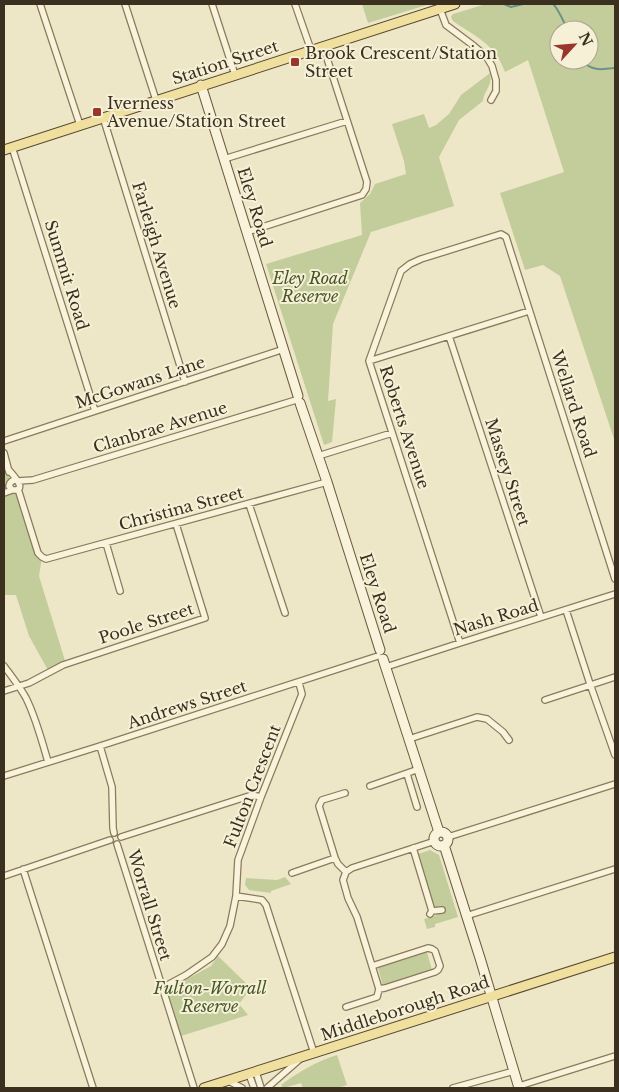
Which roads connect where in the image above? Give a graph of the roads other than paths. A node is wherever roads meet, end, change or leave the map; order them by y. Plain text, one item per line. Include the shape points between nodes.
1 (40, 4) edge
2 (125, 4) edge
3 (212, 4) edge
4 (295, 4) edge
5 (455, 4) edge
6 (440, 8) junction
7 (323, 46) junction
8 (311, 50) junction
9 (235, 75) junction
10 (201, 85) junction
11 (156, 100) junction
12 (492, 100) dead end
13 (103, 117) junction
14 (346, 121) junction
15 (80, 125) junction
16 (8, 148) edge
17 (224, 160) junction
18 (247, 232) junction
19 (506, 237) joint
20 (529, 311) junction
21 (449, 336) junction
22 (284, 349) junction
23 (369, 361) junction
24 (185, 382) junction
25 (298, 400) junction
26 (95, 411) junction
27 (392, 433) junction
28 (4, 441) edge
29 (4, 453) edge
30 (318, 456) junction
31 (327, 482) junction
32 (13, 486) edge
33 (4, 493) edge
34 (249, 504) junction
35 (176, 524) junction
36 (106, 543) junction
37 (615, 579) edge
38 (120, 591) dead end
39 (615, 594) edge
40 (566, 610) junction
41 (285, 613) dead end
42 (541, 617) junction
43 (460, 643) junction
44 (382, 658) junction
45 (4, 666) edge
46 (615, 677) edge
47 (298, 683) junction
48 (590, 684) junction
49 (19, 686) junction
50 (4, 691) edge
51 (545, 700) dead end
52 (409, 739) junction
53 (509, 740) dead end
54 (100, 746) junction
55 (615, 755) edge
56 (48, 762) junction
57 (419, 769) junction
58 (407, 774) junction
59 (4, 776) edge
60 (615, 784) edge
61 (370, 786) dead end
62 (345, 793) dead end
63 (261, 798) junction
64 (417, 807) dead end
65 (114, 833) junction
66 (444, 834) junction
67 (121, 837) junction
68 (110, 840) junction
69 (435, 841) junction
70 (117, 844) junction
71 (444, 846) junction
72 (413, 848) junction
73 (335, 858) junction
74 (23, 869) junction
75 (615, 869) edge
76 (346, 872) junction
77 (292, 873) dead end
78 (4, 876) edge
79 (236, 896) junction
80 (442, 910) dead end
81 (466, 916) junction
82 (615, 957) edge
83 (372, 966) junction
84 (162, 988) junction
85 (379, 989) junction
86 (491, 997) junction
87 (346, 1008) dead end
88 (314, 1053) junction
89 (615, 1056) edge
90 (303, 1057) junction
91 (514, 1071) junction
92 (252, 1073) junction
93 (229, 1081) junction
94 (519, 1087) edge
95 (93, 1088) edge
96 (194, 1088) edge
97 (204, 1088) edge
98 (242, 1088) edge
99 (254, 1088) edge
100 (261, 1088) edge
101 (267, 1088) edge
102 (453, 1088) edge

1 - 15 street
2 - 11 street
3 - 9 street
4 - 8 street
5 - 6 main road, Station Street
6 - 7 main road, Station Street
6 - 12 street via 446,24 486,56 492,66 496,80
7 - 8 main road, Station Street
7 - 14 street
8 - 9 main road, Station Street
9 - 10 main road, Station Street
10 - 11 main road, Station Street
10 - 17 main road, Eley Road
11 - 13 main road, Station Street
13 - 15 main road, Station Street
13 - 24 street, Farleigh Avenue
14 - 17 street
14 - 18 street via 367,182 362,195
15 - 16 main road, Station Street
16 - 26 street, Summit Road
17 - 18 main road, Eley Road
18 - 22 main road, Eley Road
19 - 20 street, Wellard Road
19 - 23 street, Roberts Avenue via 501,234 421,259 401,271
20 - 21 street
20 - 37 street, Wellard Road
21 - 23 street
21 - 42 street, Massey Street
22 - 24 street, McGowans Lane
22 - 25 main road, Eley Road
23 - 27 street, Roberts Avenue
24 - 26 street, McGowans Lane
25 - 30 main road, Eley Road
25 - 32 street, Clanbrae Avenue
26 - 28 street, McGowans Lane
27 - 30 street
27 - 43 street, Roberts Avenue
29 - 32 street
30 - 31 main road, Eley Road
31 - 34 street, Christina Street
31 - 44 main road, Eley Road
32 - 33 street, Clanbrae Avenue
32 - 36 street, Christina Street via 42,558
34 - 35 street, Christina Street
34 - 41 street
35 - 36 street, Christina Street
35 - 49 street, Poole Street via 206,618 63,665
36 - 38 street
39 - 40 street, Nash Road
40 - 42 street, Nash Road
40 - 48 street
42 - 43 street, Nash Road
43 - 44 street, Nash Road
44 - 47 street, Andrews Street
44 - 52 main road, Eley Road
45 - 49 street
46 - 48 street
47 - 54 street, Andrews Street
47 - 63 street, Fulton Crescent via 302,694
48 - 51 street
48 - 55 street
49 - 50 street, Poole Street
49 - 56 street via 32,711
52 - 53 street via 477,717 487,719
52 - 57 main road, Eley Road
54 - 56 street, Andrews Street
54 - 65 street, Worrall Street via 112,787
56 - 59 street, Andrews Street
57 - 58 street
57 - 66 main road, Eley Road
58 - 61 street
58 - 64 street
60 - 66 street
62 - 73 street via 322,800 319,806
63 - 67 street via 252,795
63 - 79 street, Fulton Crescent via 238,860
65 - 67 street
65 - 68 street
66 - 69 main road via 434,836
66 - 71 main road via 447,843
67 - 70 street
68 - 70 street
68 - 74 street
69 - 71 main road
69 - 72 street
70 - 84 street, Worrall Street
71 - 81 main road
72 - 76 street
72 - 80 street via 431,912
73 - 76 street
73 - 77 street
74 - 78 street
74 - 95 street
75 - 81 street
76 - 83 street via 343,880
79 - 84 street, Fulton Crescent via 230,926 212,957
79 - 88 street via 262,900 266,905
81 - 86 main road
82 - 86 main road, Middleborough Road
83 - 85 street
83 - 85 street via 428,948 435,951 440,966 435,972
84 - 96 street, Worrall Street
85 - 87 street via 377,997
86 - 88 main road, Middleborough Road
86 - 91 main road
88 - 90 main road, Middleborough Road
89 - 94 street
90 - 92 main road, Middleborough Road
90 - 101 street
91 - 94 main road
91 - 102 street
92 - 93 main road, Middleborough Road
92 - 99 street
92 - 100 street
93 - 97 main road, Middleborough Road
93 - 98 street

